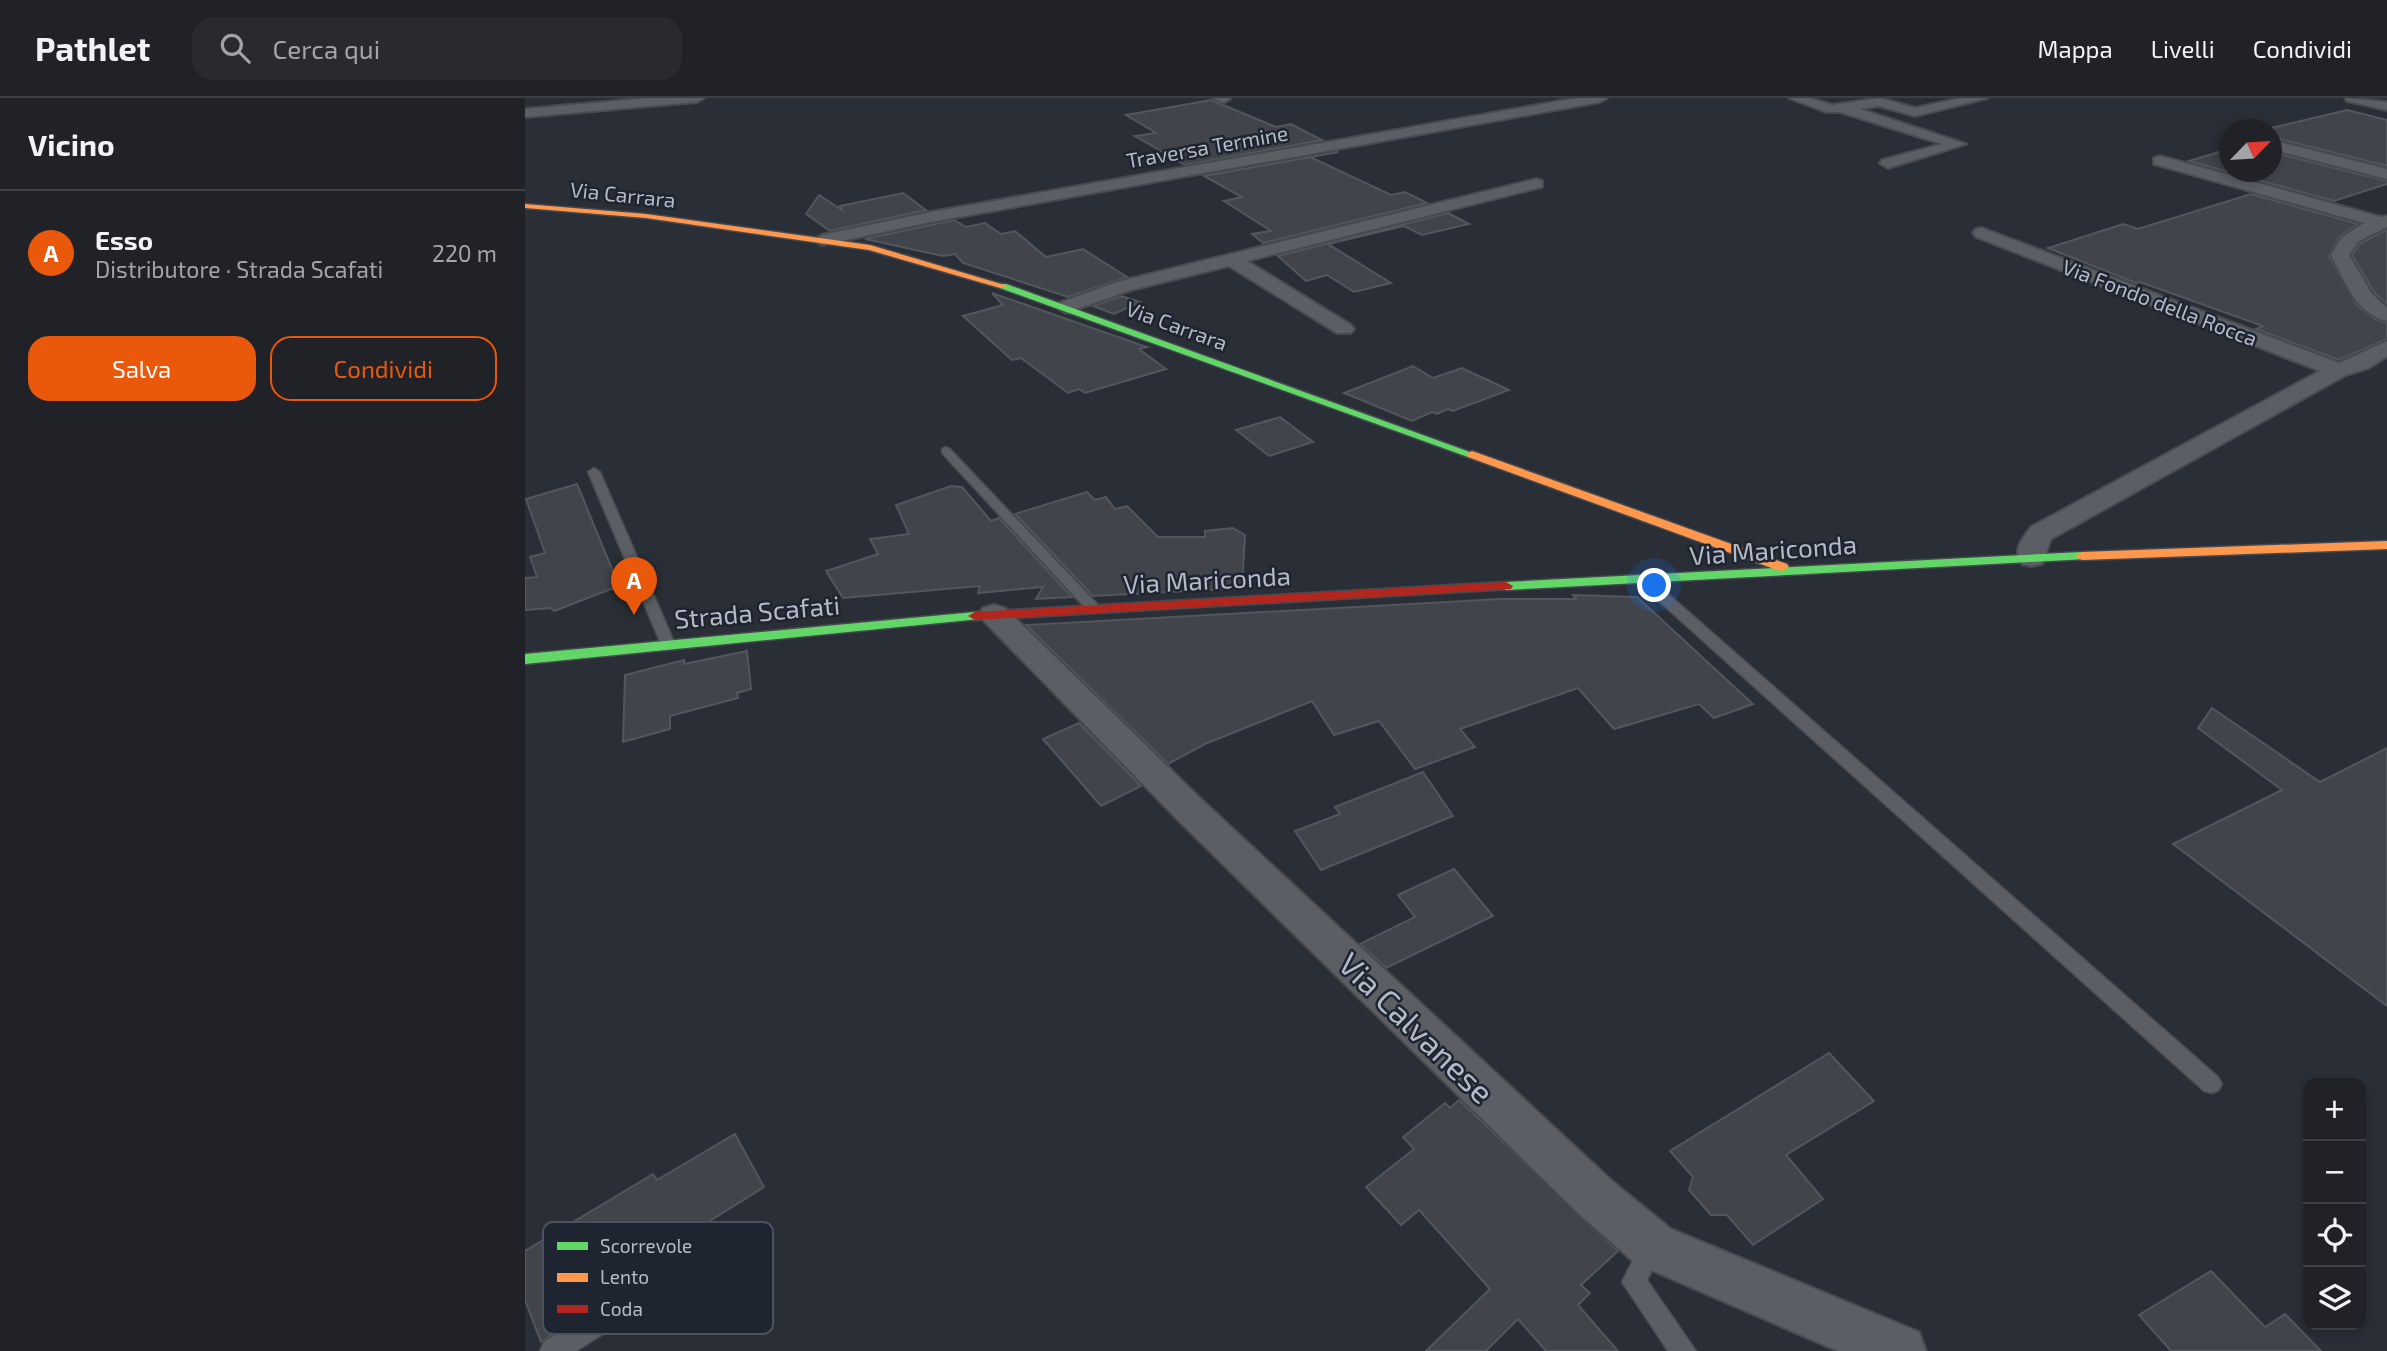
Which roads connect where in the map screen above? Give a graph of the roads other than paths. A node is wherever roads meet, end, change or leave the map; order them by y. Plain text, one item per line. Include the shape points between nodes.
1 (697, 98) edge
2 (1600, 98) edge
3 (1796, 98) edge
4 (1981, 98) edge
5 (2352, 98) edge
6 (2387, 106) edge
7 (1842, 108) junction
8 (525, 113) edge
9 (2282, 147) edge
10 (2160, 161) dead end
11 (1888, 163) dead end
12 (2387, 174) edge
13 (1536, 184) dead end
14 (525, 206) edge
15 (2384, 222) edge
16 (1982, 233) dead end
17 (822, 240) junction
18 (1231, 259) junction
19 (1066, 307) junction
20 (2385, 319) edge
21 (1344, 329) dead end
22 (2387, 346) edge
23 (2338, 370) junction
24 (946, 451) dead end
25 (594, 472) dead end
26 (2387, 545) edge
27 (2032, 558) junction
28 (1794, 571) junction
29 (1646, 582) junction
30 (1094, 609) junction
31 (994, 614) junction
32 (668, 644) junction
33 (525, 659) edge
34 (2211, 1084) dead end
35 (1653, 1246) junction
36 (580, 1334) edge
37 (553, 1351) edge
38 (1683, 1351) edge
39 (1900, 1351) edge

1 - 8 street
2 - 17 street, Traversa Termine
3 - 7 street
4 - 7 street via 1915,112 1879,102
5 - 6 street
7 - 11 street via 1958,144
9 - 12 street
10 - 15 street
13 - 18 street
14 - 17 street, Via Carrara via 646,216
15 - 20 street via 2361,230 2343,245 2340,255 2363,297
16 - 23 street, Via Fondo della Rocca
17 - 19 street, Via Carrara via 937,266
18 - 19 street via 1124,285
18 - 21 street
19 - 28 street, Via Carrara
22 - 23 street via 2361,363
23 - 27 street via 2041,533 2032,545
24 - 30 lane
25 - 32 lane
26 - 27 street, Via Mariconda
27 - 28 street, Via Mariconda
28 - 29 street, Via Mariconda
29 - 30 street, Via Mariconda
29 - 34 lane
30 - 31 street, Via Mariconda
31 - 32 street, Strada Scafati
31 - 35 street, Via Calvanese via 1190,810 1595,1197
32 - 33 street, Strada Scafati
35 - 38 lane via 1634,1282
35 - 39 street, Via Calvanese
36 - 37 lane

